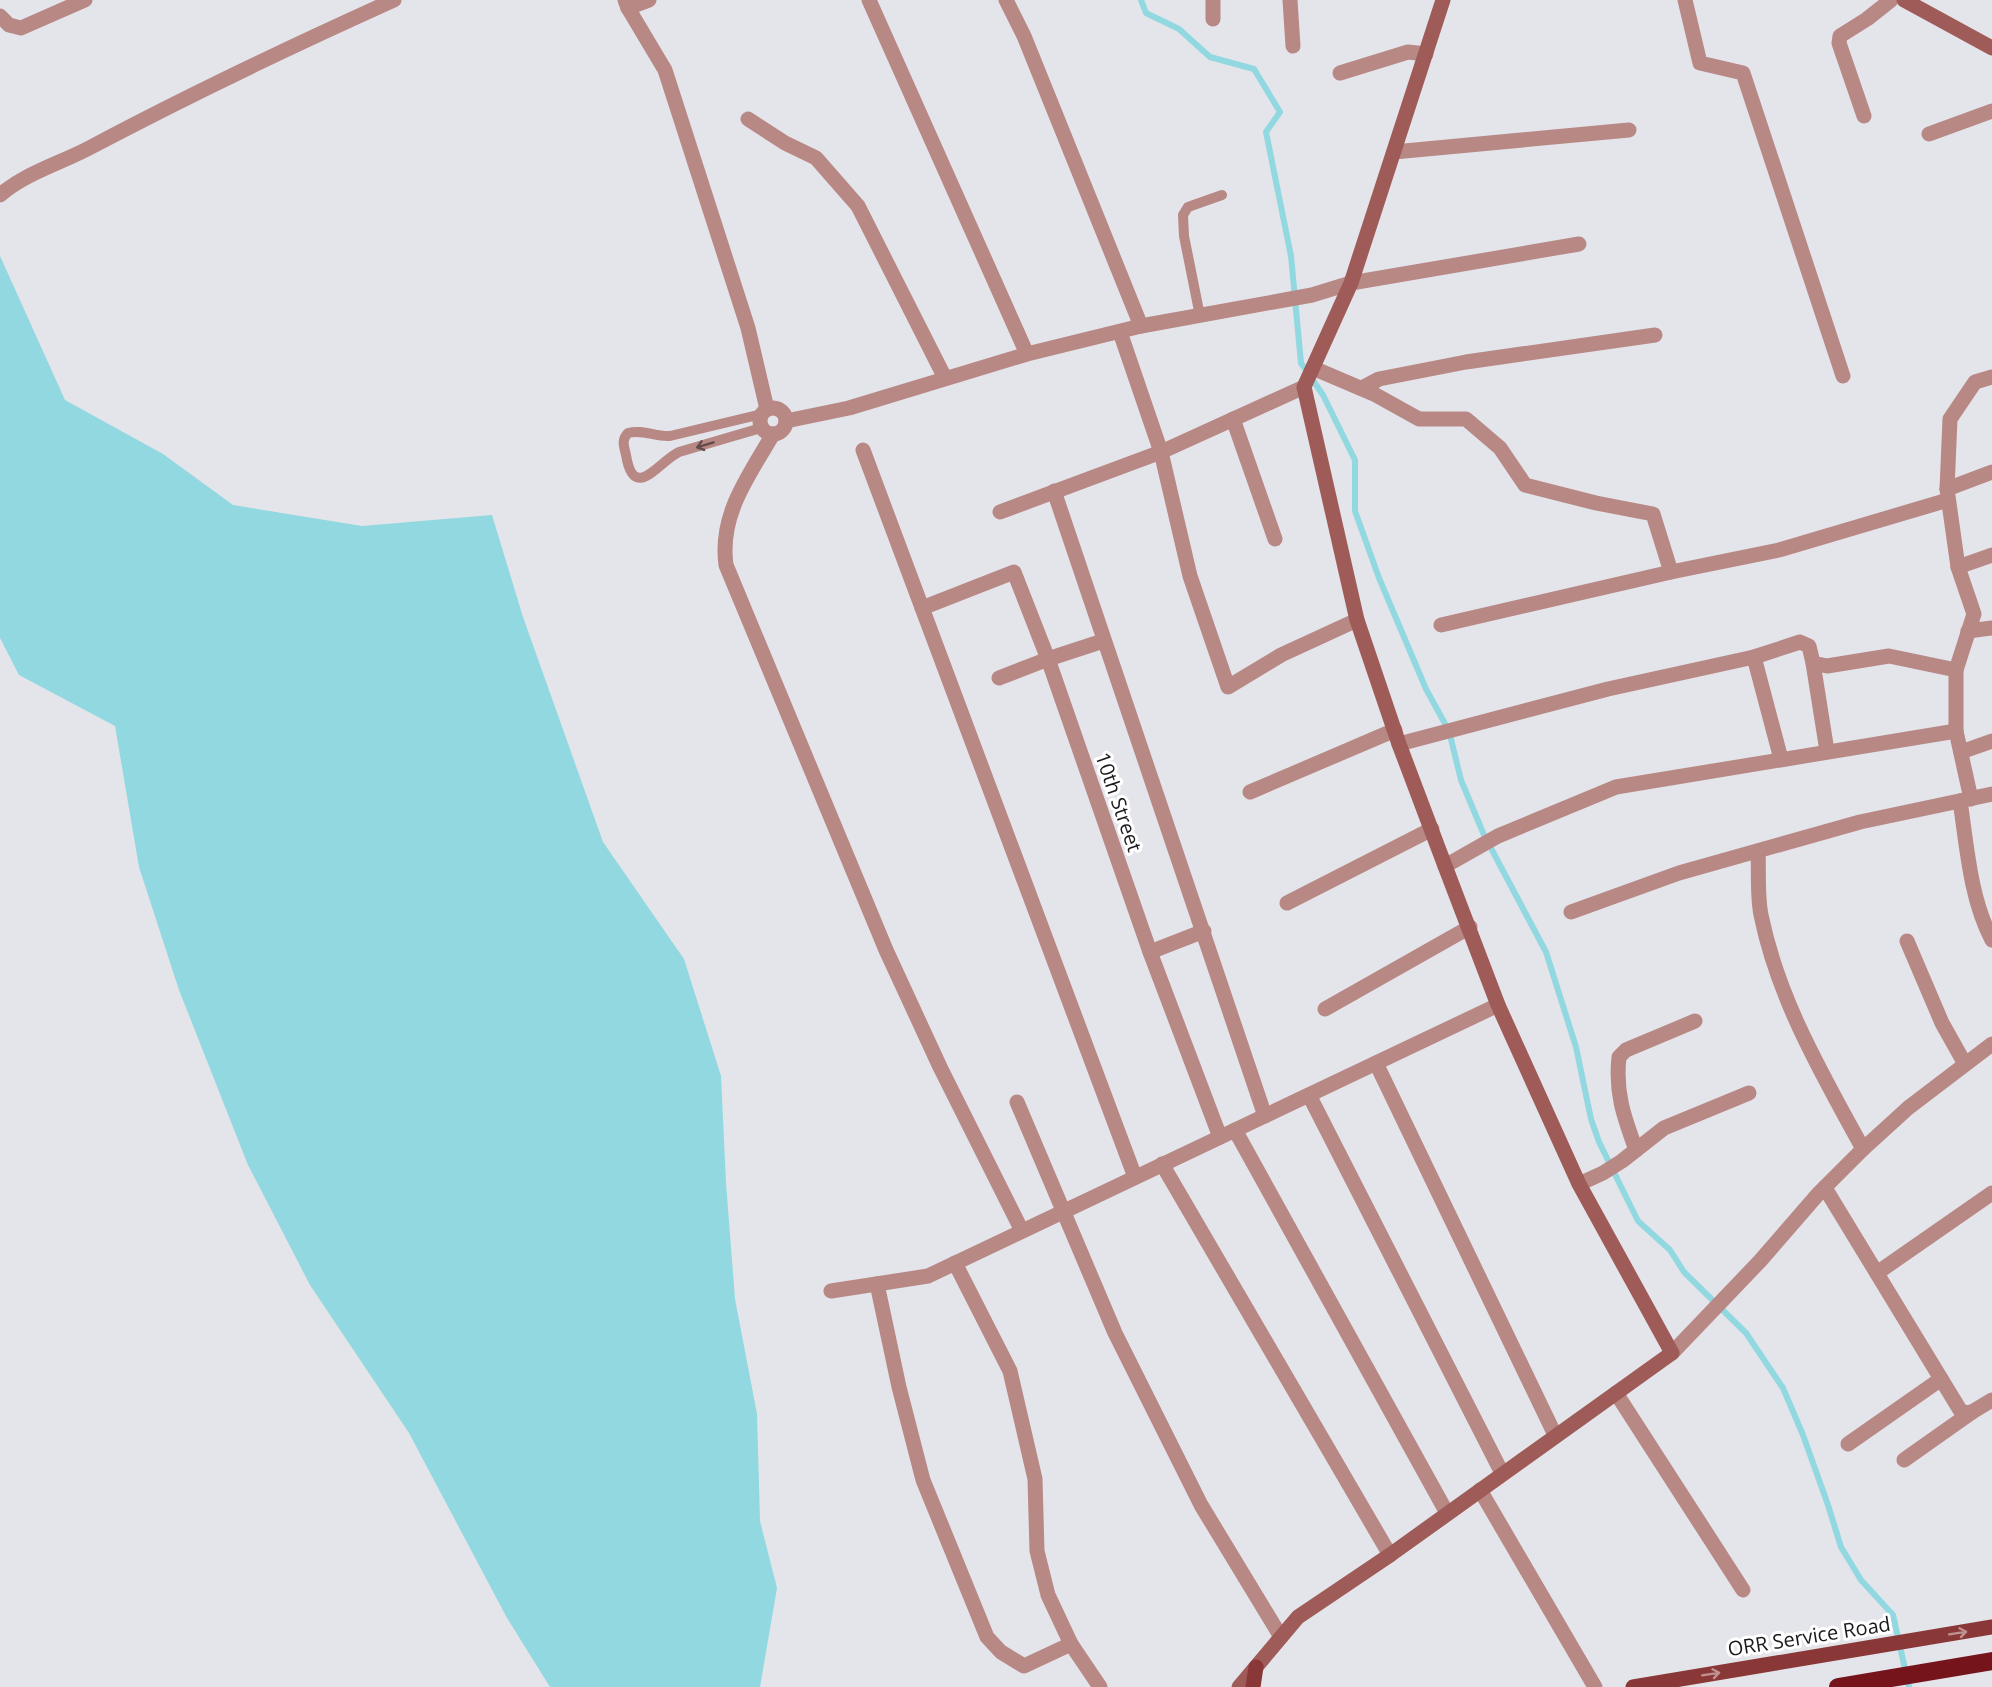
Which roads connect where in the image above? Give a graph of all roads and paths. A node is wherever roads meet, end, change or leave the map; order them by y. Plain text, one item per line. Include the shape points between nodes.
1 (86, 0) edge
2 (394, 0) edge
3 (649, 0) edge
4 (868, 0) edge
5 (1006, 0) edge
6 (1213, 0) edge
7 (1290, 0) edge
8 (1443, 0) edge
9 (1685, 0) edge
10 (1892, 0) edge
11 (1904, 0) edge
12 (626, 4) edge
13 (0, 16) edge
14 (1213, 19) dead end
15 (1293, 46) dead end
16 (1992, 48) edge
17 (1426, 54) junction
18 (1340, 73) dead end
19 (1992, 111) edge
20 (1864, 116) dead end
21 (748, 119) dead end
22 (1629, 130) dead end
23 (1929, 134) dead end
24 (1394, 152) junction
25 (0, 195) edge
26 (1222, 195) dead end
27 (1579, 244) dead end
28 (1351, 283) junction
29 (1200, 315) junction
30 (1141, 326) junction
31 (1120, 332) junction
32 (1654, 335) dead end
33 (1027, 354) junction
34 (1843, 376) dead end
35 (1309, 377) junction
36 (1992, 377) edge
37 (945, 378) junction
38 (1362, 388) junction
39 (1233, 419) junction
40 (766, 421) junction
41 (786, 421) junction
42 (863, 450) dead end
43 (1161, 453) junction
44 (1992, 472) edge
45 (1054, 491) junction
46 (1948, 494) junction
47 (1000, 512) dead end
48 (1275, 539) dead end
49 (1992, 555) edge
50 (1958, 567) junction
51 (1671, 572) junction
52 (922, 608) junction
53 (1357, 620) junction
54 (1441, 625) dead end
55 (1992, 628) edge
56 (1968, 631) junction
57 (1103, 641) junction
58 (1754, 657) junction
59 (1047, 659) junction
60 (1813, 663) junction
61 (1956, 670) junction
62 (999, 678) dead end
63 (1956, 732) junction
64 (1397, 737) junction
65 (1992, 741) edge
66 (1827, 752) junction
67 (1961, 752) junction
68 (1781, 759) junction
69 (1250, 792) dead end
70 (1992, 794) edge
71 (1965, 800) junction
72 (1432, 829) junction
73 (1758, 851) junction
74 (1445, 866) junction
75 (1287, 903) dead end
76 (1571, 912) dead end
77 (1470, 927) junction
78 (1204, 931) junction
79 (1992, 940) edge
80 (1906, 941) dead end
81 (1150, 952) junction
82 (1498, 1005) junction
83 (1325, 1009) dead end
84 (1695, 1021) dead end
85 (1992, 1044) edge
86 (1376, 1063) junction
87 (1965, 1064) junction
88 (1749, 1093) dead end
89 (1309, 1095) junction
90 (1017, 1102) dead end
91 (1265, 1116) junction
92 (1235, 1130) junction
93 (1220, 1137) junction
94 (1863, 1149) junction
95 (1636, 1150) junction
96 (1162, 1164) junction
97 (1135, 1177) junction
98 (1579, 1184) junction
99 (1825, 1188) junction
100 (1992, 1193) edge
101 (1064, 1211) junction
102 (1022, 1231) junction
103 (955, 1263) junction
104 (1877, 1273) junction
105 (877, 1284) junction
106 (831, 1291) dead end
107 (1672, 1353) junction
108 (1941, 1379) junction
109 (1616, 1393) junction
110 (1992, 1400) edge
111 (1972, 1412) junction
112 (1556, 1436) junction
113 (1848, 1444) dead end
114 (1904, 1460) dead end
115 (1502, 1473) junction
116 (1480, 1490) junction
117 (1447, 1513) junction
118 (1390, 1554) junction
119 (1743, 1590) dead end
120 (1992, 1627) edge
121 (1281, 1637) junction
122 (1071, 1644) junction
123 (1992, 1661) edge
124 (1256, 1667) junction
125 (1100, 1687) edge
126 (1239, 1687) edge
127 (1253, 1687) edge
128 (1595, 1687) edge
129 (1633, 1687) edge
130 (1838, 1687) edge

1 - 13 street via 21,28 9,25
2 - 25 street via 16,181
3 - 12 street
4 - 33 street
5 - 30 street via 1038,68
6 - 14 street
7 - 15 street
8 - 17 street
9 - 34 street via 1700,63 1743,73
10 - 20 street via 1840,36
11 - 16 street
12 - 40 street via 665,70 748,328
17 - 18 street via 1408,52
17 - 24 street
19 - 23 street
21 - 37 street via 816,158 858,206
22 - 24 street
24 - 28 street
26 - 29 lane via 1188,207 1184,215 1184,236
27 - 28 street
28 - 29 street via 1312,295
28 - 35 street
29 - 30 street
30 - 31 street
31 - 33 street
31 - 43 street
32 - 38 street via 1466,362 1378,379
33 - 37 street
35 - 38 street
35 - 39 street
35 - 53 street
36 - 46 street via 1975,382 1950,419
37 - 41 street via 849,408
38 - 51 street via 1419,419 1466,419 1500,448 1525,485 1653,514
39 - 43 street
39 - 48 street
40 -> 40 lane via 670,456 648,476 639,479 628,469 623,442 628,433 640,431 661,437
40 - 41 street via 782,431
40 - 41 street via 773,408 780,410
40 - 102 street via 724,534 726,565 886,950
42 - 52 street
43 - 45 street
43 - 53 street via 1190,576 1228,687 1281,656
44 - 46 street
45 - 47 street
45 - 57 street
46 - 50 street
46 - 51 street via 1779,550
49 - 50 street
50 - 56 street via 1974,614
51 - 54 street
52 - 59 street, 10th Street via 1014,572
52 - 97 street
53 - 64 street
55 - 56 street
56 - 61 street
57 - 59 street
57 - 78 street
58 - 60 street via 1800,642 1809,646
58 - 64 street via 1608,689 1436,734
58 - 68 street
59 - 62 street
59 - 81 street, 10th Street
60 - 61 street via 1827,666 1889,656
60 - 66 street
61 - 63 street
63 - 66 street
63 - 67 street
64 - 69 street
64 - 72 street
65 - 67 street
66 - 68 street
67 - 71 street
68 - 74 street via 1616,787 1497,836
70 - 71 street
71 - 73 street via 1860,822
71 - 79 street via 1971,876
72 - 74 street
72 - 75 street
73 - 76 street via 1679,873
73 - 94 street via 1761,912 1776,971 1817,1066
74 - 77 street
77 - 82 street
77 - 83 street
78 - 81 street
78 - 91 street
80 - 87 street via 1942,1023
81 - 93 street, 10th Street
82 - 86 street
82 - 98 street
84 - 95 street via 1626,1050 1619,1057 1620,1106
85 - 87 street
86 - 89 street
86 - 112 street
87 - 94 street
88 - 95 street via 1664,1128
89 - 91 street
89 - 115 street
90 - 101 street
91 - 92 street
92 - 93 street
92 - 117 street
93 - 96 street
94 - 99 street
95 - 98 street via 1604,1173
96 - 97 street
96 - 118 street
97 - 101 street
98 - 107 street
99 - 104 street
99 - 107 street
100 - 104 street
101 - 102 street
101 - 121 street via 1115,1333 1201,1505
102 - 103 street
103 - 105 street via 928,1276
103 - 122 street via 1010,1371 1035,1479 1037,1551 1048,1595
104 - 108 street
105 - 106 street
105 - 122 street via 923,1480 987,1637 1001,1652 1024,1666
107 - 109 street
108 - 111 street via 1960,1410
108 - 113 street
109 - 112 street
109 - 119 street
110 - 111 street
111 - 114 street
112 - 115 street
115 - 116 street
116 - 117 street
116 - 128 street
117 - 118 street
118 - 121 street via 1298,1617
129 -> 120 main road, ORR Service Road
121 - 124 street
122 - 125 street
123 - 130 highway
124 - 126 street
124 - 127 main road

